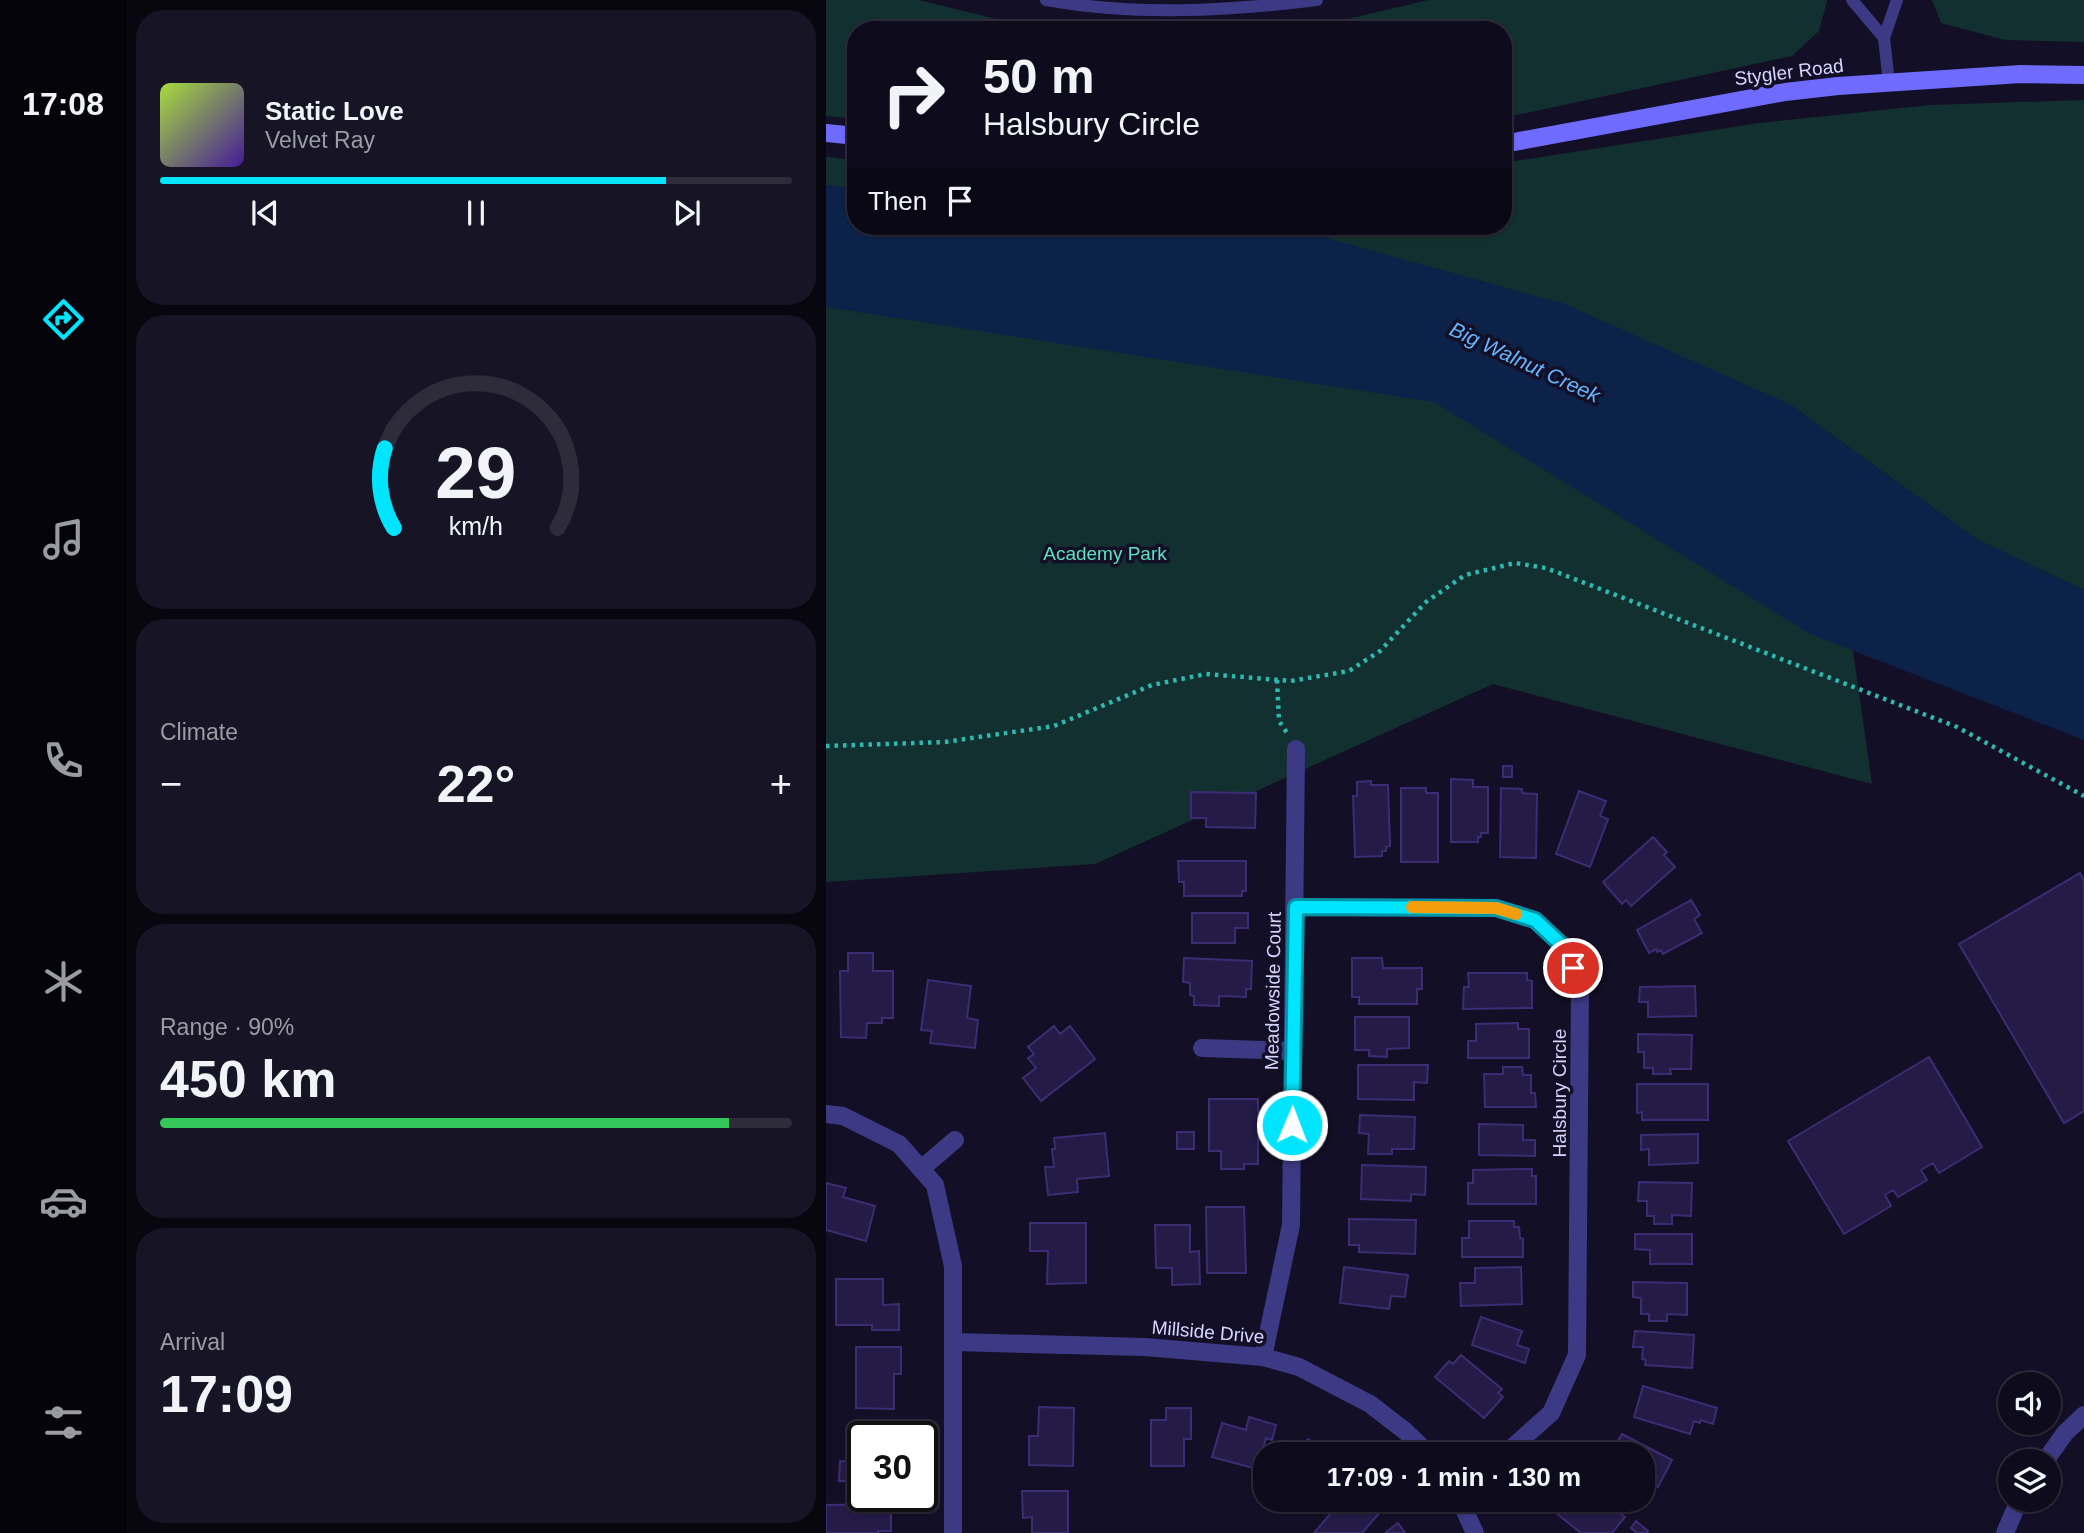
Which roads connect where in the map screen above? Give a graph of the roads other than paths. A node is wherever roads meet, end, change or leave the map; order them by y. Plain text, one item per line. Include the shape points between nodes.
1 (1046, 0) edge
2 (1317, 0) edge
3 (1852, 0) edge
4 (1897, 0) edge
5 (1884, 38) junction
6 (2084, 75) edge
7 (1889, 83) junction
8 (826, 133) edge
9 (847, 135) edge
10 (1512, 142) edge
11 (1296, 749) road end
12 (1296, 907) junction
13 (1202, 1048) dead end
14 (1293, 1051) junction
15 (826, 1114) edge
16 (955, 1140) dead end
17 (922, 1170) junction
18 (954, 1342) junction
19 (1263, 1357) junction
20 (2084, 1415) edge
21 (1416, 1442) edge
22 (1518, 1442) edge
23 (2054, 1449) edge
24 (1465, 1512) edge
25 (2014, 1512) edge
26 (953, 1533) edge
27 (1475, 1533) edge
28 (2005, 1533) edge

1 - 2 lane via 1084,7 1223,10
3 - 5 lane
4 - 5 lane
5 - 7 lane
6 - 7 main road, Stygler Road via 2021,74
7 - 10 main road, Stygler Road via 1785,92
8 - 9 main road
11 - 12 street, Meadowside Court
12 - 14 street, Meadowside Court
12 - 22 street, Halsbury Circle via 1496,908 1535,920 1566,949 1580,988 1577,1355 1551,1413
13 - 14 street
14 - 19 street, Meadowside Court via 1291,1225
15 - 17 street via 843,1116 899,1144
16 - 17 street
17 - 18 street via 935,1185 953,1266
18 - 19 street, Millside Drive via 1145,1347
18 - 26 street
19 - 21 street, Millside Drive via 1299,1367 1370,1404
20 - 23 street
24 - 27 street
25 - 28 street

